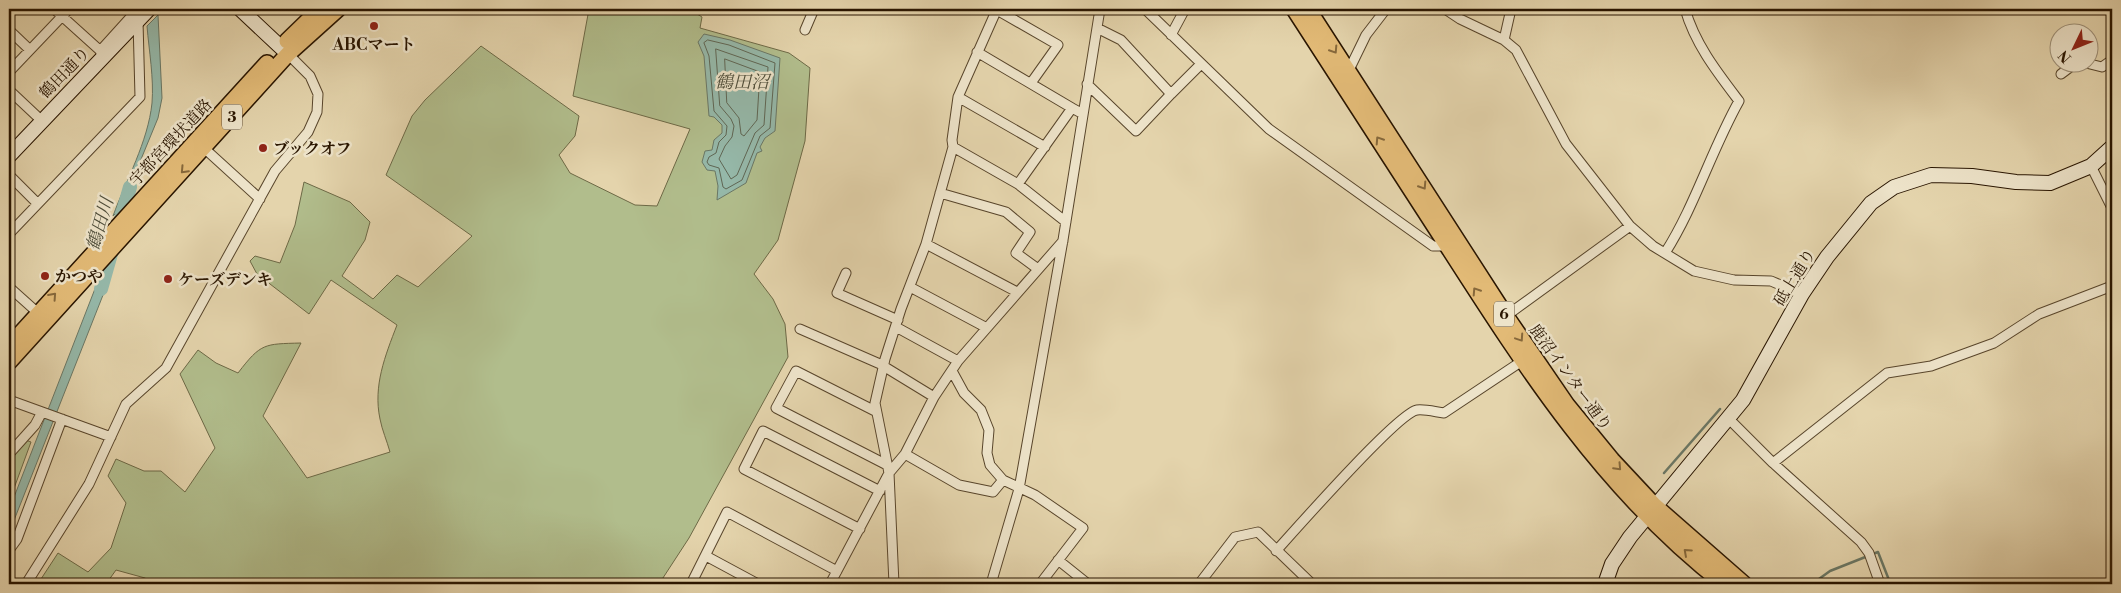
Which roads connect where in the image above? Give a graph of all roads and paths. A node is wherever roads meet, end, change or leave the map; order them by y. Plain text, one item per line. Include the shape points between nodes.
1 (54, 9) edge
2 (69, 9) edge
3 (240, 9) edge
4 (320, 9) edge
5 (338, 9) edge
6 (814, 9) edge
7 (997, 9) edge
8 (1100, 9) edge
9 (1145, 9) edge
10 (1185, 9) edge
11 (1294, 9) edge
12 (1308, 9) edge
13 (1386, 9) edge
14 (1445, 9) edge
15 (1511, 9) edge
16 (1685, 9) edge
17 (142, 13) edge
18 (62, 16) junction
19 (1097, 28) junction
20 (9, 30) edge
21 (805, 30) dead end
22 (1171, 35) junction
23 (1504, 40) junction
24 (30, 50) junction
25 (285, 51) junction
26 (977, 52) junction
27 (102, 53) junction
28 (2112, 60) edge
29 (1201, 64) junction
30 (2098, 66) edge
31 (9, 72) edge
32 (2064, 72) edge
33 (2061, 74) dead end
34 (1344, 76) junction
35 (1031, 83) junction
36 (1088, 84) junction
37 (9, 90) edge
38 (1171, 94) junction
39 (958, 97) junction
40 (1072, 108) junction
41 (1082, 114) junction
42 (42, 121) junction
43 (953, 147) junction
44 (1045, 147) junction
45 (2112, 147) edge
46 (204, 148) junction
47 (9, 156) edge
48 (2090, 166) junction
49 (9, 175) edge
50 (1018, 184) junction
51 (940, 193) junction
52 (260, 199) junction
53 (37, 203) junction
54 (2112, 208) edge
55 (1066, 222) junction
56 (1630, 226) junction
57 (9, 234) edge
58 (1063, 240) junction
59 (926, 244) junction
60 (1453, 244) junction
61 (1665, 253) junction
62 (1038, 269) junction
63 (846, 273) dead end
64 (2112, 286) edge
65 (9, 287) edge
66 (910, 287) junction
67 (1017, 292) junction
68 (1802, 294) junction
69 (38, 313) junction
70 (1506, 316) junction
71 (897, 324) junction
72 (987, 328) junction
73 (800, 329) dead end
74 (9, 346) edge
75 (1526, 358) junction
76 (958, 360) junction
77 (9, 362) edge
78 (884, 368) junction
79 (952, 371) junction
80 (934, 397) junction
81 (9, 400) edge
82 (875, 411) junction
83 (42, 412) junction
84 (62, 419) junction
85 (1729, 419) junction
86 (111, 437) junction
87 (9, 454) edge
88 (905, 454) junction
89 (1773, 463) junction
90 (888, 469) junction
91 (1004, 480) junction
92 (1019, 489) junction
93 (880, 490) junction
94 (1651, 511) junction
95 (860, 529) junction
96 (9, 550) edge
97 (1276, 551) junction
98 (706, 556) junction
99 (1058, 560) junction
100 (837, 571) junction
101 (26, 584) edge
102 (691, 584) edge
103 (758, 584) edge
104 (830, 584) edge
105 (894, 584) edge
106 (990, 584) edge
107 (1040, 584) edge
108 (1088, 584) edge
109 (1199, 584) edge
110 (1312, 584) edge
111 (1605, 584) edge
112 (1724, 584) edge
113 (1744, 584) edge
114 (1880, 584) edge

1 - 18 street
2 - 18 street
3 - 25 street
4 - 25 main road, 宇都宮環状道路 / 3
5 - 25 main road, 宇都宮環状道路 / 3
6 - 21 street
7 - 26 street
7 - 35 street via 1058,45
8 - 19 street
9 - 22 street
10 - 22 street
11 - 34 main road, 鹿沼インター通り / 6
12 -> 34 main road, 鹿沼インター通り / 6
13 - 34 street via 1366,35
14 - 23 street
15 - 23 street
16 - 61 street via 1702,51 1738,102 1720,135 1678,232
17 - 27 street, 鶴田通り
17 - 53 street via 140,97
18 - 24 street
18 - 27 street
19 - 36 street
19 - 38 street via 1121,40
20 - 24 street
22 - 29 street
23 - 56 street via 1516,50 1566,144
24 - 31 street
25 - 46 main road, 宇都宮環状道路 / 3
25 - 52 street via 310,76 318,94 317,112 308,132 275,171
69 -> 25 main road, 宇都宮環状道路 / 3
26 - 35 street
26 - 39 street
27 - 42 street, 鶴田通り
28 - 30 street
29 - 38 street
29 - 60 street via 1269,129 1433,246
32 - 33 street
34 - 60 main road, 鹿沼インター通り / 6
35 - 40 street
36 - 38 street via 1136,131
36 - 41 street
37 - 42 street
39 - 43 street
39 - 44 street
40 - 41 street
40 - 44 street
41 - 55 street
42 - 47 street, 鶴田通り
43 - 50 street
43 - 51 street
44 - 50 street
45 - 48 street, 砥上通り
46 - 52 street
46 -> 77 main road, 宇都宮環状道路 / 3
48 - 54 street
48 - 68 street, 砥上通り via 2050,183 1931,175 1894,188 1871,203 1853,223
49 - 53 street
50 - 55 street
51 - 59 street
51 - 62 street via 1006,212 1030,232 1016,253
52 - 86 street via 166,368 126,404
53 - 57 street
55 - 58 street
56 - 61 street
56 - 70 street
58 - 62 street
58 - 92 street
59 - 66 street
59 - 67 street
60 - 70 main road, 鹿沼インター通り / 6
75 -> 60 main road, 鹿沼インター通り / 6
61 - 68 street via 1694,271 1734,280 1770,281
62 - 67 street
63 - 71 street via 837,293
64 - 89 street via 2039,314 1994,343 1931,366 1887,374
65 - 69 street
66 - 71 street
66 - 72 street
67 - 72 street
68 - 85 street, 砥上通り via 1755,381
69 - 74 main road, 宇都宮環状道路 / 3
70 -> 75 main road, 鹿沼インター通り / 6
71 - 76 street
71 - 78 street
72 - 76 street
73 - 78 street
75 - 94 main road, 鹿沼インター通り / 6 via 1584,446
75 - 97 street via 1444,413 1416,410 1408,414 1379,440
76 - 79 street
78 - 80 street
78 - 82 street
79 - 80 street
79 - 91 street via 964,393 981,410 989,430 987,453 990,465
80 - 88 street
81 - 83 street
82 - 90 street
82 - 90 street via 796,371 776,408
83 - 84 street
83 - 87 street via 35,425
84 - 86 street
84 - 96 street
85 - 89 street
85 - 94 street, 砥上通り
86 - 101 street via 89,484
88 - 90 street
88 - 91 street via 959,486 993,492
89 - 114 street via 1861,542 1869,553
90 - 93 street
90 - 105 street
91 - 92 street
92 - 99 street via 1034,495 1083,528
92 - 106 street
93 - 95 street
93 - 95 street via 763,431 744,469
94 - 111 street, 砥上通り via 1620,551
112 -> 94 main road, 鹿沼インター通り / 6
94 - 113 main road, 鹿沼インター通り / 6
95 - 100 street
97 - 109 street via 1258,532 1235,536
97 - 110 street
98 - 100 street via 727,512
98 - 102 street
98 - 103 street
99 - 107 street
99 - 108 street
100 - 104 street

